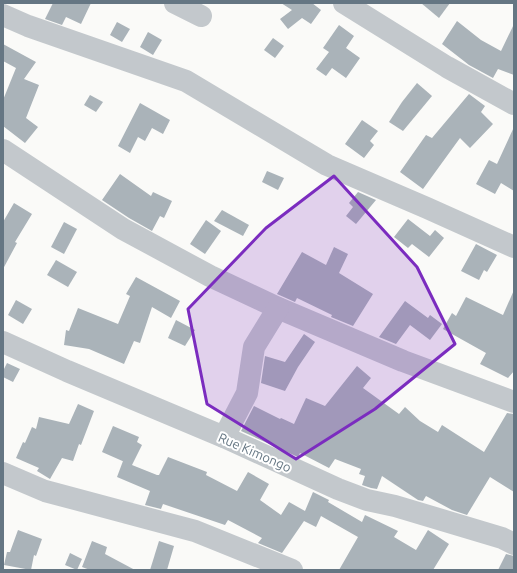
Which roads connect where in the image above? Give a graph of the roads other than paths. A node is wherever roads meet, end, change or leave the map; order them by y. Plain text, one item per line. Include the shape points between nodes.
1 (175, 3) edge
2 (344, 3) edge
3 (3, 15) edge
4 (201, 16) dead end
5 (514, 104) edge
6 (3, 150) edge
7 (514, 247) edge
8 (278, 308) junction
9 (3, 342) edge
10 (514, 402) edge
11 (224, 437) junction
12 (3, 473) edge
13 (514, 544) edge
14 (292, 570) edge

1 - 4 street
2 - 5 street via 447,67
3 - 7 street via 186,81 327,164
6 - 8 street via 123,229 210,276
8 - 10 street via 403,361
8 - 11 street via 254,347 247,393
9 - 11 street, Rue Kimongo
11 - 13 street, Rue Kimongo via 367,500 502,538
12 - 14 street via 45,491 195,531

